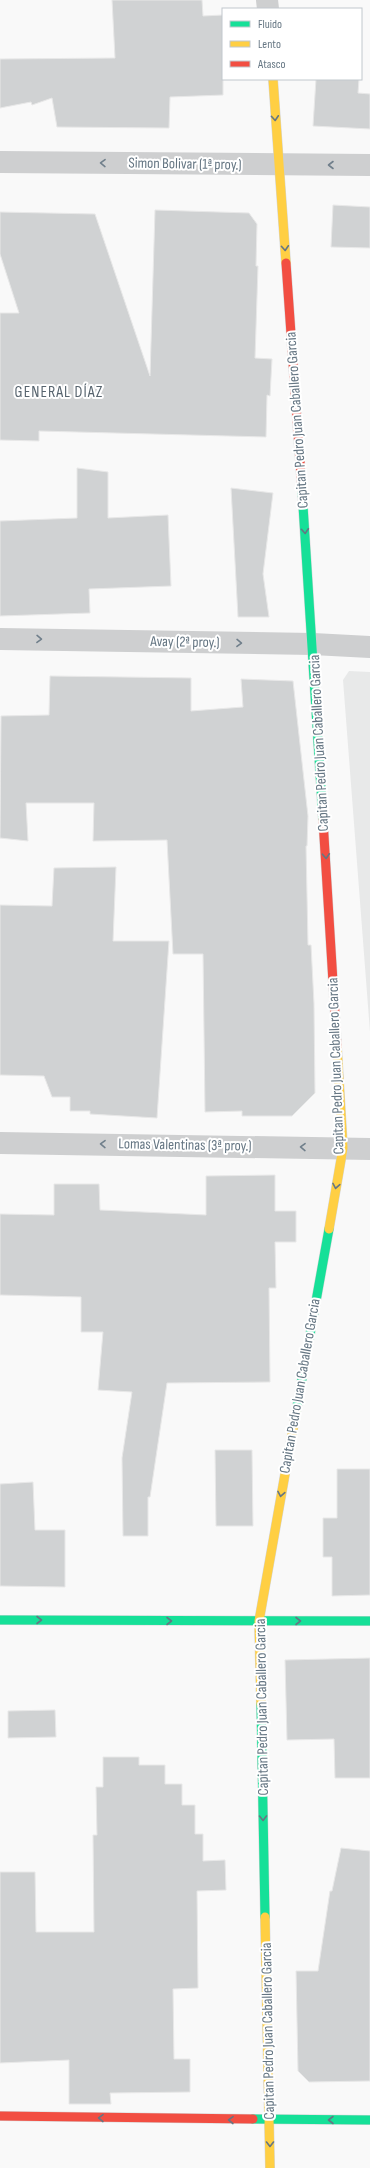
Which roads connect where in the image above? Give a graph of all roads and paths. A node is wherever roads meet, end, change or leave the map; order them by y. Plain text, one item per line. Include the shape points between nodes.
1 (273, 80) edge
2 (0, 162) edge
3 (279, 165) junction
4 (370, 165) edge
5 (0, 639) edge
6 (313, 644) junction
7 (370, 646) edge
8 (0, 1142) edge
9 (343, 1148) junction
10 (370, 1149) edge
11 (0, 1620) edge
12 (370, 1621) edge
13 (259, 1622) junction
14 (0, 2116) edge
15 (270, 2120) junction
16 (370, 2120) edge
17 (270, 2168) edge

1 -> 3 street, Capitan Pedro Juan Caballero Garcia
3 -> 2 street, Simon Bolivar (1ª proy.)
4 -> 3 street, Simon Bolivar (1ª proy.)
3 -> 6 street, Capitan Pedro Juan Caballero Garcia
5 -> 6 street, Avay (2ª proy.)
6 - 7 street, Avay (2ª proy.)
6 -> 9 street, Capitan Pedro Juan Caballero Garcia
9 -> 8 street, Lomas Valentinas (3ª proy.)
9 - 10 street, Lomas Valentinas (3ª proy.)
9 -> 13 street, Capitan Pedro Juan Caballero Garcia
11 -> 13 street
13 -> 12 street
13 -> 15 street, Capitan Pedro Juan Caballero Garcia
15 -> 14 street
16 -> 15 street
15 -> 17 street, Capitan Pedro Juan Caballero Garcia

